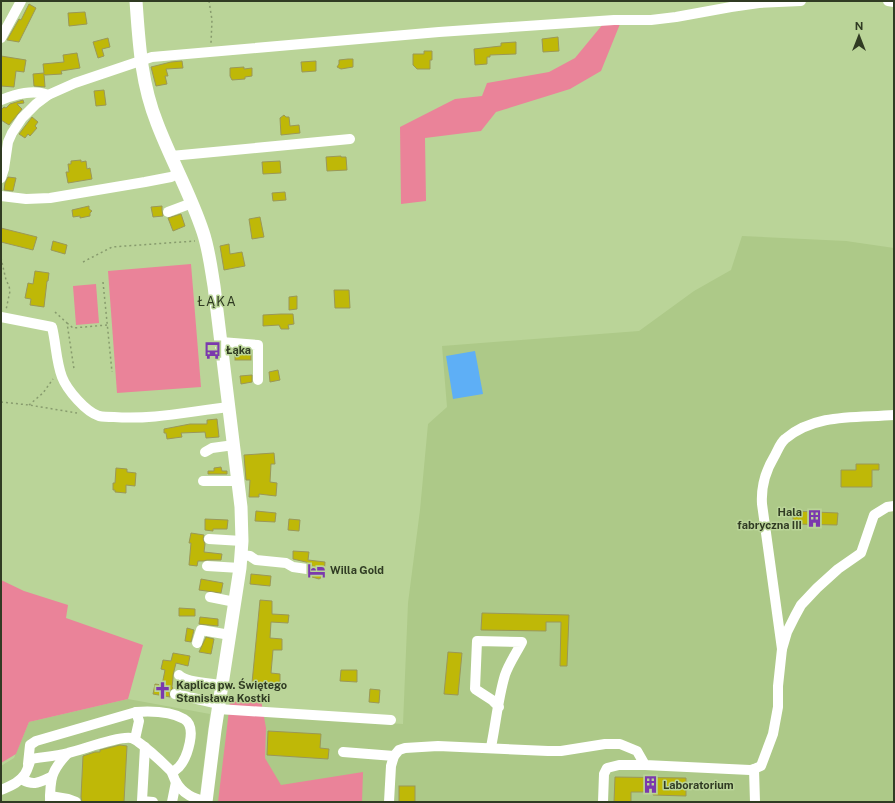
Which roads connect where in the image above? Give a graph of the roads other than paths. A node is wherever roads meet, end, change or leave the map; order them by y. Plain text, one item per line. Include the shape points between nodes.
1 (21, 1) edge
2 (137, 1) edge
3 (800, 1) edge
4 (888, 1) edge
5 (894, 2) edge
6 (732, 4) edge
7 (1, 38) edge
8 (140, 60) junction
9 (48, 95) junction
10 (1, 100) edge
11 (350, 139) dead end
12 (1, 142) edge
13 (171, 156) junction
14 (6, 157) junction
15 (178, 174) junction
16 (1, 178) edge
17 (1, 196) edge
18 (192, 203) junction
19 (168, 212) dead end
20 (3, 317) edge
21 (221, 342) junction
22 (258, 380) dead end
23 (229, 407) junction
24 (894, 415) edge
25 (234, 445) junction
26 (205, 452) dead end
27 (203, 481) dead end
28 (238, 481) junction
29 (894, 506) edge
30 (209, 539) dead end
31 (242, 541) junction
32 (241, 562) junction
33 (207, 566) dead end
34 (307, 569) dead end
35 (210, 597) dead end
36 (235, 602) junction
37 (230, 635) junction
38 (197, 644) dead end
39 (782, 649) junction
40 (179, 675) dead end
41 (222, 685) junction
42 (175, 694) dead end
43 (219, 706) junction
44 (499, 707) junction
45 (136, 712) junction
46 (391, 720) dead end
47 (135, 739) junction
48 (145, 747) junction
49 (492, 748) junction
50 (343, 752) dead end
51 (67, 754) junction
52 (394, 756) junction
53 (28, 765) junction
54 (645, 765) junction
55 (754, 769) junction
56 (172, 772) junction
57 (51, 777) junction
58 (21, 779) junction
59 (176, 782) junction
60 (1, 790) edge
61 (50, 799) edge
62 (76, 802) edge
63 (154, 802) edge
64 (172, 802) edge
65 (206, 802) edge
66 (389, 802) edge
67 (603, 802) edge
68 (755, 802) edge

1 - 7 street
2 - 8 main road
3 - 6 street
4 - 5 street
6 - 8 street via 676,18 447,31
8 - 9 street
8 - 13 main road via 149,100
9 - 10 street via 32,92
9 - 14 street via 18,124 8,142
11 - 13 street
12 - 14 street
13 - 15 main road
14 - 16 street
15 - 17 street via 50,198
15 - 18 main road
18 - 19 street
18 - 21 main road via 209,252
20 - 23 street via 52,326 58,364 65,382 78,400 99,416 142,417
21 - 22 street via 258,345
21 - 23 main road
23 - 25 main road
24 - 39 street via 822,420 809,425 784,440 769,465 761,494
25 - 26 street via 212,448
25 - 28 main road
27 - 28 street
28 - 31 main road
29 - 39 street via 886,507 874,515 861,553 833,574 801,605 787,632
30 - 31 street
31 - 32 main road
32 - 33 street
32 - 34 street via 250,556 256,560 286,563
32 - 36 main road
35 - 36 street
36 - 37 main road
37 - 38 street via 201,630
37 - 41 main road
39 - 55 street via 778,707 773,734 761,766
40 - 41 street via 188,680
41 - 43 main road
42 - 43 street
43 - 46 street
43 - 65 main road
44 - 44 street via 475,689 478,641 522,642 506,673
44 - 49 street
45 - 47 street via 139,721
45 - 53 street via 36,740 30,745
45 - 56 street via 167,714 185,719 190,725 191,736 187,754 179,767
47 - 48 street
47 - 51 street via 124,738
48 - 56 street
48 - 63 street via 142,801
49 - 52 street via 411,747 399,750
49 - 54 street via 561,751 620,744 637,751
50 - 52 street
51 - 53 street via 31,759
51 - 57 street
52 - 66 street
53 - 58 street
54 - 55 street
54 - 67 street via 619,765 607,768 604,774
55 - 68 street
56 - 59 street
57 - 58 street via 37,784
57 - 61 street
58 - 60 street
59 - 64 street
59 - 65 street via 183,792
61 - 62 street via 64,798

